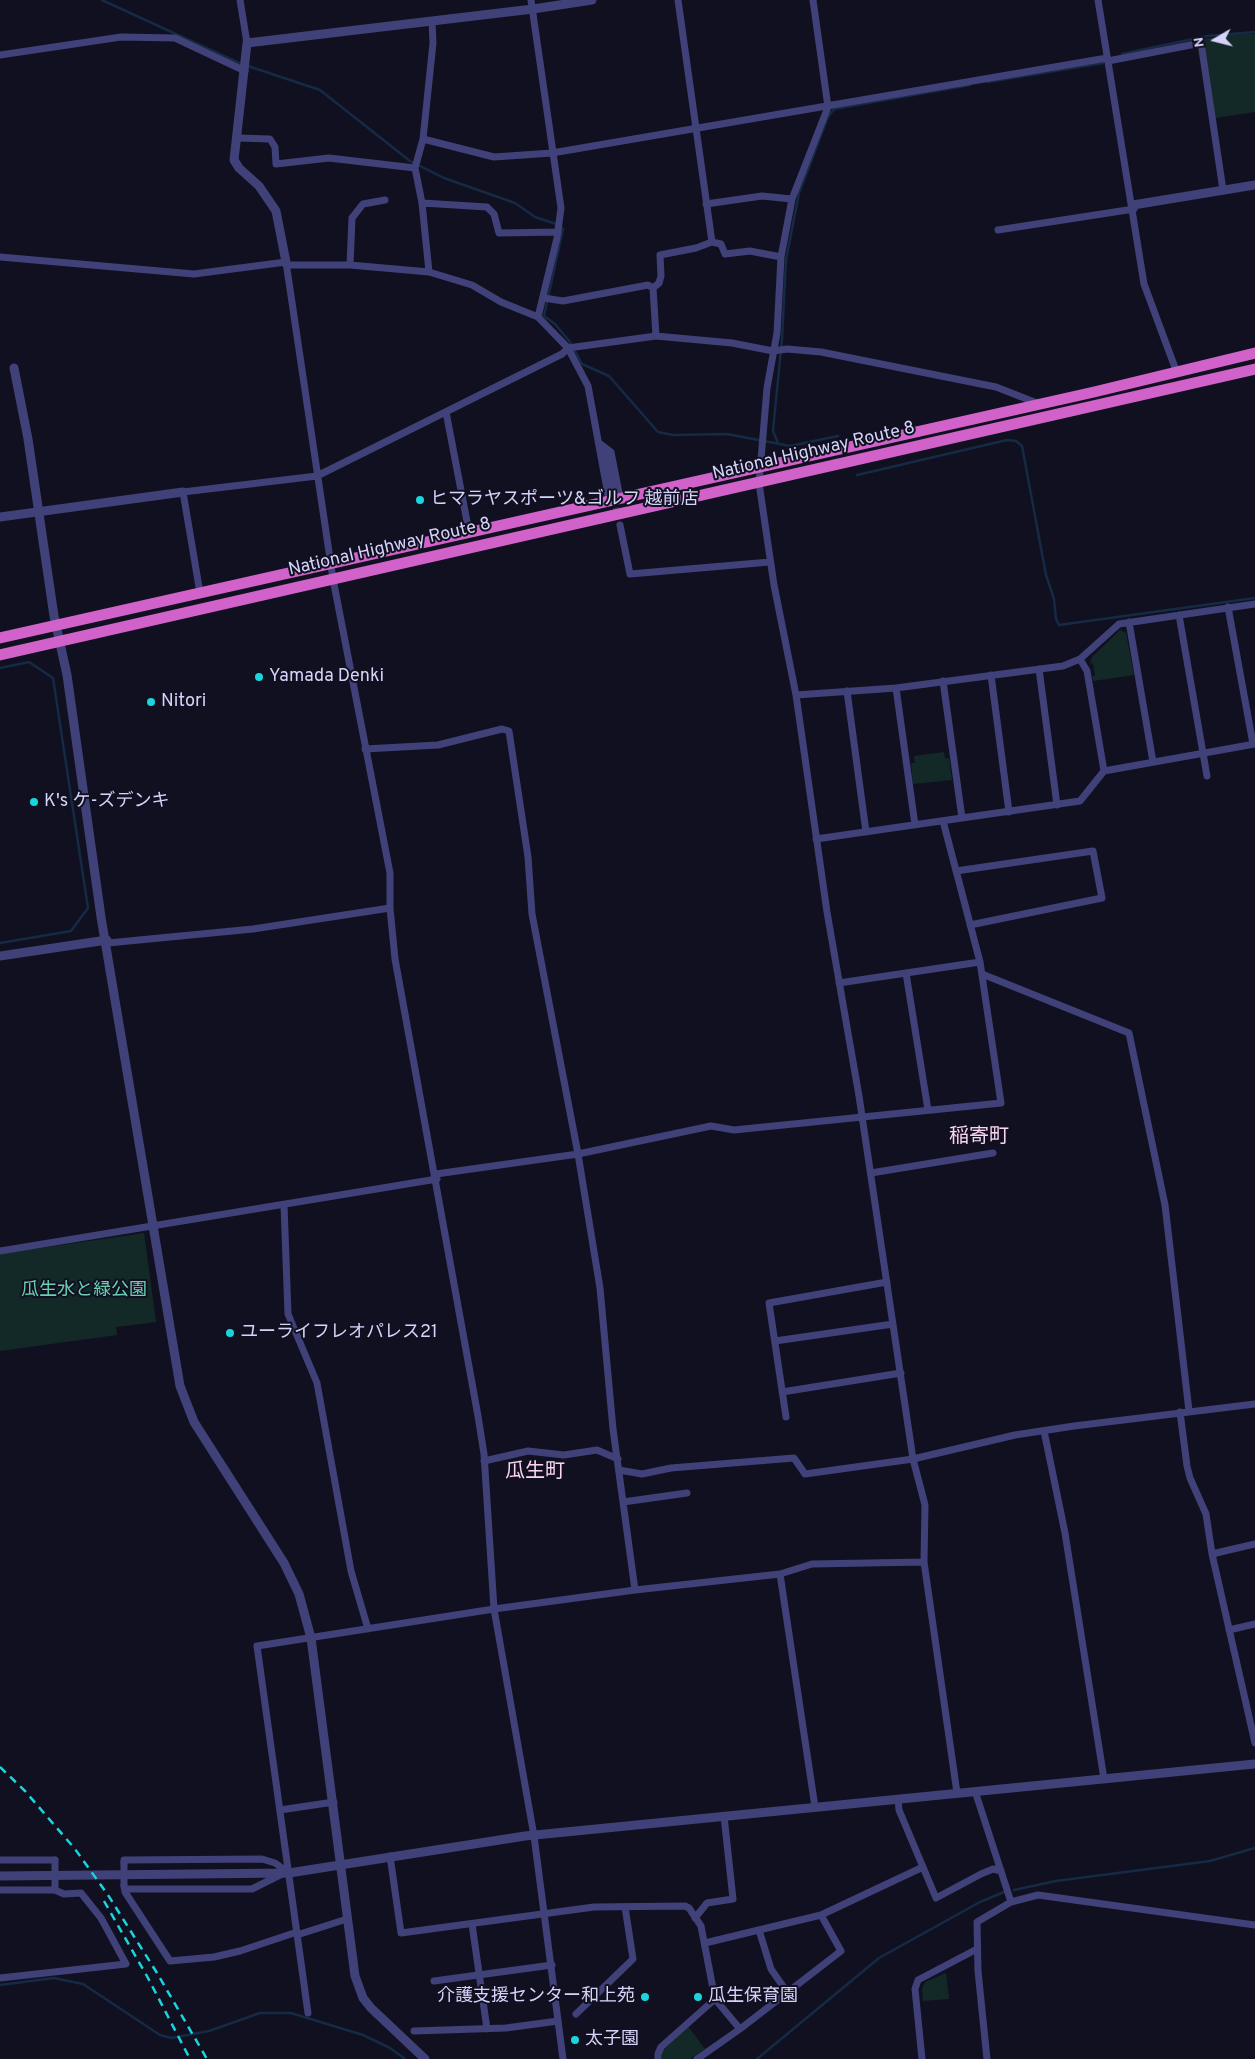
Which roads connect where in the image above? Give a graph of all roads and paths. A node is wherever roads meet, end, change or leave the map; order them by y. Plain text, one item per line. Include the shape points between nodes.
1 (240, 0) edge
2 (592, 0) edge
3 (678, 0) edge
4 (813, 0) edge
5 (1098, 0) edge
6 (532, 5) edge
7 (432, 21) junction
8 (247, 43) junction
9 (0, 55) edge
10 (1108, 60) junction
11 (245, 71) junction
12 (828, 107) junction
13 (697, 130) junction
14 (238, 138) junction
15 (423, 139) junction
16 (552, 153) junction
17 (414, 168) junction
18 (1255, 185) edge
19 (1223, 190) junction
20 (792, 199) junction
21 (385, 200) dead end
22 (422, 203) junction
23 (706, 204) junction
24 (1134, 207) junction
25 (998, 230) dead end
26 (558, 232) junction
27 (712, 242) junction
28 (0, 257) edge
29 (781, 257) junction
30 (286, 264) junction
31 (350, 265) junction
32 (429, 272) junction
33 (653, 288) junction
34 (544, 298) junction
35 (538, 317) junction
36 (656, 336) junction
37 (568, 348) junction
38 (773, 351) junction
39 (1255, 353) edge
40 (14, 368) dead end
41 (1255, 369) edge
42 (1177, 373) junction
43 (1038, 404) junction
44 (446, 412) junction
45 (602, 445) junction
46 (758, 466) junction
47 (317, 476) junction
48 (759, 483) junction
49 (612, 487) tunnel mouth
50 (183, 492) junction
51 (614, 499) junction
52 (39, 511) junction
53 (0, 518) edge
54 (620, 524) tunnel mouth
55 (469, 532) junction
56 (770, 562) junction
57 (330, 563) junction
58 (333, 579) junction
59 (200, 592) junction
60 (1255, 604) edge
61 (1228, 607) junction
62 (1178, 615) junction
63 (1129, 622) junction
64 (56, 625) junction
65 (0, 638) edge
66 (59, 642) junction
67 (0, 655) edge
68 (1080, 659) junction
69 (1039, 669) junction
70 (991, 675) junction
71 (944, 681) junction
72 (896, 688) junction
73 (847, 691) junction
74 (796, 695) junction
75 (1254, 744) edge
76 (365, 749) junction
77 (1203, 753) junction
78 (1153, 762) junction
79 (1104, 771) junction
80 (1207, 776) dead end
81 (1057, 804) junction
82 (1009, 812) junction
83 (962, 818) junction
84 (943, 821) junction
85 (915, 825) junction
86 (866, 832) junction
87 (816, 839) junction
88 (956, 871) junction
89 (390, 908) junction
90 (970, 926) junction
91 (107, 942) junction
92 (0, 956) edge
93 (980, 962) junction
94 (906, 973) junction
95 (982, 974) junction
96 (839, 983) junction
97 (928, 1110) junction
98 (862, 1116) junction
99 (993, 1153) dead end
100 (578, 1154) junction
101 (871, 1173) junction
102 (436, 1176) junction
103 (284, 1205) junction
104 (153, 1227) junction
105 (0, 1251) edge
106 (887, 1282) junction
107 (893, 1324) junction
108 (775, 1341) junction
109 (900, 1374) junction
110 (782, 1392) junction
111 (1255, 1404) edge
112 (1189, 1411) junction
113 (1180, 1412) junction
114 (786, 1416) dead end
115 (1044, 1431) junction
116 (913, 1459) junction
117 (618, 1460) junction
118 (484, 1461) junction
119 (619, 1470) junction
120 (687, 1493) dead end
121 (623, 1502) junction
122 (1255, 1544) edge
123 (1212, 1554) junction
124 (924, 1562) junction
125 (780, 1574) junction
126 (635, 1590) junction
127 (494, 1609) junction
128 (1255, 1624) edge
129 (368, 1629) junction
130 (1229, 1630) junction
131 (310, 1638) junction
132 (1255, 1743) edge
133 (1255, 1764) edge
134 (1104, 1779) junction
135 (975, 1791) junction
136 (957, 1793) junction
137 (898, 1799) junction
138 (334, 1802) junction
139 (815, 1807) junction
140 (280, 1810) junction
141 (724, 1816) junction
142 (534, 1836) junction
143 (390, 1856) junction
144 (0, 1860) edge
145 (341, 1866) junction
146 (923, 1867) junction
147 (1001, 1871) junction
148 (286, 1873) junction
149 (0, 1876) edge
150 (124, 1888) junction
151 (0, 1890) edge
152 (55, 1890) junction
153 (1011, 1902) junction
154 (625, 1907) junction
155 (545, 1914) junction
156 (822, 1915) junction
157 (695, 1918) junction
158 (347, 1919) junction
159 (472, 1924) junction
160 (1255, 1925) edge
161 (759, 1930) junction
162 (297, 1934) junction
163 (705, 1943) junction
164 (977, 1949) junction
165 (552, 1965) junction
166 (479, 1975) junction
167 (0, 1978) edge
168 (434, 1982) dead end
169 (787, 1992) junction
170 (715, 1999) junction
171 (308, 2013) dead end
172 (576, 2014) dead end
173 (558, 2021) junction
174 (740, 2029) junction
175 (487, 2030) junction
176 (414, 2031) dead end
177 (425, 2059) edge
178 (563, 2059) edge
179 (658, 2059) edge
180 (697, 2059) edge
181 (922, 2059) edge
182 (987, 2059) edge

1 - 8 street
2 - 6 street
3 - 13 street
4 - 12 street
5 - 10 street
6 - 7 street
6 - 16 street
7 - 8 street
7 - 15 street via 433,43
8 - 11 street
9 - 11 street via 121,37 175,38
10 - 12 street
10 - 19 street via 1201,43
10 - 24 street
11 - 14 street
12 - 13 street
12 - 20 street
13 - 16 street
13 - 23 street
14 - 17 street via 270,139 275,147 276,164 329,158
14 - 30 street via 234,160 259,186 276,212
15 - 16 street via 494,157
15 - 17 street
16 - 26 street via 561,208
17 - 22 street
18 - 19 street
19 - 24 street
20 - 23 street via 762,196
20 - 29 street
21 - 31 street via 362,204 352,218
22 - 26 street via 487,207 494,214 499,233
22 - 32 street
23 - 27 street
24 - 25 street
24 - 42 street via 1144,284
26 - 34 street
27 - 29 street via 721,244 725,254 750,251
27 - 33 street via 660,255 661,276
28 - 30 street via 194,274
29 - 38 street
30 - 31 street
30 - 47 street
31 - 32 street
32 - 35 street via 472,284 501,302
33 - 34 street via 648,284 563,301
33 - 36 street
34 - 35 street
35 - 37 street
36 - 37 street
36 - 38 street via 732,343
37 - 44 street via 562,354
37 - 45 street via 588,386
38 - 43 street via 821,352 943,376 996,387
38 - 46 street
39 - 42 highway, National Highway Route 8
40 - 52 street
41 - 48 highway, National Highway Route 8
42 - 43 highway, National Highway Route 8
43 - 46 highway, National Highway Route 8
44 - 47 street
44 - 55 street
45 - 49 street
45 - 51 street
46 - 48 street
46 - 51 highway, National Highway Route 8
47 - 50 street
47 - 57 street
48 - 56 street
48 - 58 highway, National Highway Route 8
50 - 52 street
50 - 59 street
51 - 55 highway, National Highway Route 8
52 - 53 street
52 - 64 street
54 - 56 street via 630,574
55 - 57 highway, National Highway Route 8
56 - 74 street
57 - 58 street
57 - 59 highway, National Highway Route 8
58 - 66 highway, National Highway Route 8
58 - 76 street
59 - 64 highway, National Highway Route 8
60 - 61 street
61 - 62 street
61 - 75 street
62 - 63 street
62 - 77 street
63 - 68 street via 1119,624
63 - 78 street
64 - 65 highway, National Highway Route 8
64 - 66 street
66 - 67 highway, National Highway Route 8
66 - 91 street via 67,675
68 - 69 street via 1063,666
68 - 79 street via 1087,671
69 - 70 street
69 - 81 street
70 - 71 street
70 - 82 street
71 - 72 street
71 - 83 street
72 - 73 street
72 - 85 street
73 - 74 street
73 - 86 street
74 - 87 street
75 - 77 street
76 - 89 street via 390,872
76 - 100 street via 438,745 502,730 510,731 528,857 532,914
77 - 78 street
77 - 80 street
78 - 79 street
79 - 81 street via 1080,801
81 - 82 street
82 - 83 street
83 - 84 street
84 - 85 street
84 - 88 street
85 - 86 street
86 - 87 street
87 - 96 street
88 - 90 street
88 - 90 street via 1093,851 1102,898
89 - 91 street via 253,929
89 - 102 street via 396,959
90 - 93 street
91 - 92 street
91 - 104 street
93 - 94 street
93 - 95 street
94 - 96 street
94 - 97 street
95 - 97 street via 1001,1103
95 - 112 street via 1129,1033 1165,1205
96 - 98 street
97 - 98 street
98 - 100 street via 734,1130 711,1126
98 - 101 street
99 - 101 street
100 - 102 street
100 - 117 street via 600,1288
101 - 106 street
102 - 103 street
102 - 118 street
103 - 104 street
103 - 129 street via 288,1314 318,1383 351,1571
104 - 105 street
104 - 131 street via 175,1364 186,1405 202,1436 292,1578
106 - 107 street
106 - 108 street via 769,1302
107 - 108 street
107 - 109 street
108 - 110 street
109 - 110 street
109 - 116 street
110 - 114 street
111 - 112 street
112 - 113 street
113 - 115 street
113 - 123 street via 1187,1466 1206,1514
115 - 116 street
115 - 134 street via 1065,1533
116 - 119 street via 805,1474 794,1458 671,1468 642,1474
116 - 124 street via 924,1505
117 - 118 street via 597,1450 564,1455 528,1451
117 - 119 street
118 - 127 street
119 - 121 street
120 - 121 street
121 - 126 street
122 - 123 street
123 - 130 street
124 - 125 street via 812,1564
124 - 136 street
125 - 126 street
125 - 139 street
126 - 127 street
127 - 129 street
127 - 142 street
128 - 130 street
129 - 131 street
130 - 132 street
131 - 138 street
131 - 140 street via 257,1646
133 - 134 street
134 - 135 street
135 - 136 street
135 - 147 street
136 - 137 street
137 - 139 street
137 - 146 street
138 - 140 street
138 - 145 street
139 - 141 street
140 - 148 street
141 - 142 street
141 - 157 street via 734,1899 707,1903
142 - 143 street
142 - 155 street
143 - 145 street
143 - 159 street via 401,1933
144 - 152 street, bridge via 55,1860
145 - 148 street
145 - 158 street
146 - 147 street via 936,1898 993,1869
146 - 156 street
147 - 153 street
148 - 149 street
148 - 150 street via 252,1889
148 - 150 street, bridge via 275,1863 262,1858 124,1860
148 - 162 street
150 - 162 street via 170,1961 240,1952
151 - 152 street
152 - 167 street via 64,1894 82,1893 101,1918 126,1964
153 - 160 street via 1038,1895
153 - 164 street via 977,1922
154 - 155 street via 594,1907
154 - 157 street via 685,1906
154 - 172 street via 632,1959
155 - 159 street
155 - 165 street
156 - 161 street
156 - 169 street via 841,1951
157 - 163 street via 701,1926
158 - 162 street
158 - 177 street via 355,1976 363,1998
159 - 166 street
161 - 163 street
161 - 169 street via 771,1969
162 - 171 street
163 - 170 street
164 - 181 street via 918,1980 915,1989
164 - 182 street
165 - 166 street
165 - 173 street
166 - 168 street
166 - 175 street
169 - 174 street
170 - 174 street
170 - 179 street via 661,2047
173 - 175 street
173 - 178 street
174 - 180 street
175 - 176 street

